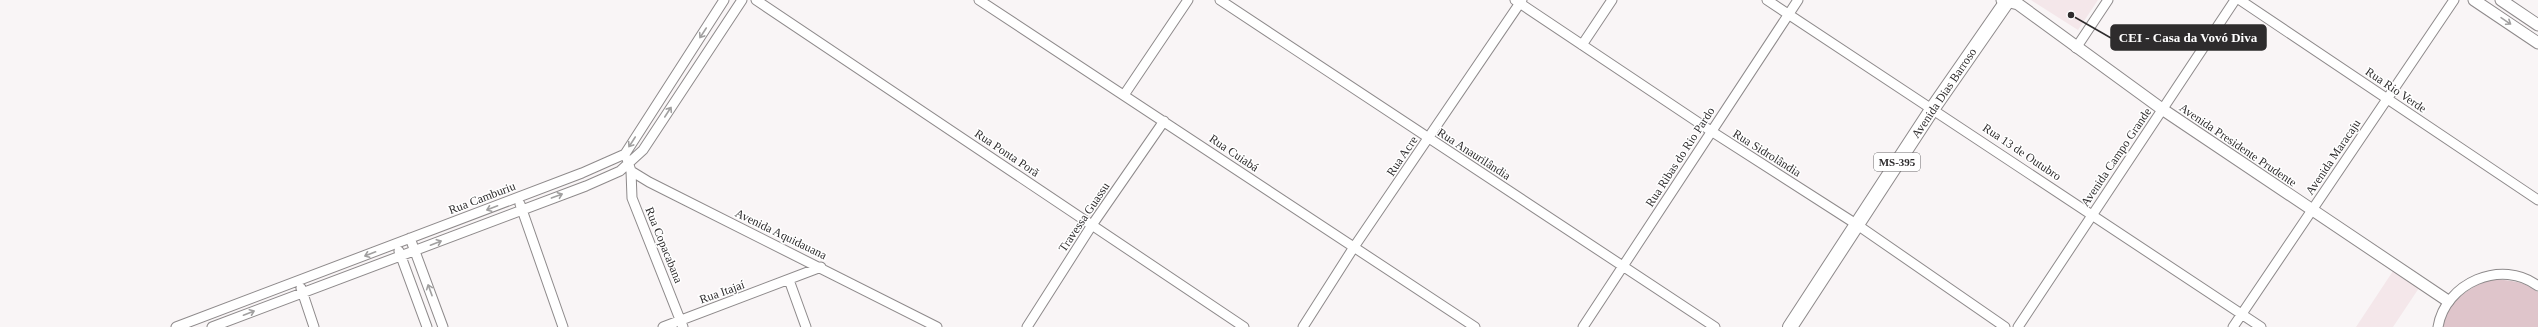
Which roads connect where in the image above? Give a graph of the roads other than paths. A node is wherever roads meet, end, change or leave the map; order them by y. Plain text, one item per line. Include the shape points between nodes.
1 (724, 0) edge
2 (742, 0) edge
3 (756, 0) edge
4 (979, 0) edge
5 (1188, 0) edge
6 (1220, 0) edge
7 (1612, 0) edge
8 (1767, 0) edge
9 (1798, 0) edge
10 (2108, 0) edge
11 (2235, 0) edge
12 (2240, 0) edge
13 (2454, 0) edge
14 (2474, 0) edge
15 (2501, 0) edge
16 (1519, 1) edge
17 (2010, 1) edge
18 (1788, 15) junction
19 (2538, 25) edge
20 (2538, 43) edge
21 (1582, 45) junction
22 (2076, 48) junction
23 (677, 73) junction
24 (689, 80) junction
25 (1124, 95) junction
26 (2386, 98) junction
27 (1933, 108) junction
28 (2162, 109) junction
29 (1164, 121) junction
30 (1711, 131) junction
31 (1428, 138) junction
32 (625, 154) junction
33 (630, 168) junction
34 (517, 198) junction
35 (2538, 200) edge
36 (522, 209) junction
37 (2312, 210) junction
38 (2092, 214) junction
39 (1856, 224) junction
40 (1092, 225) junction
41 (410, 238) junction
42 (396, 244) junction
43 (1354, 247) junction
44 (415, 251) junction
45 (401, 256) junction
46 (1623, 266) junction
47 (820, 267) junction
48 (789, 280) junction
49 (298, 281) junction
50 (2536, 281) edge
51 (302, 293) junction
52 (2448, 301) junction
53 (2242, 314) junction
54 (923, 323) edge
55 (191, 324) edge
56 (682, 324) edge
57 (176, 327) edge
58 (212, 327) edge
59 (314, 327) edge
60 (428, 327) edge
61 (443, 327) edge
62 (563, 327) edge
63 (663, 327) edge
64 (806, 327) edge
65 (937, 327) edge
66 (1027, 327) edge
67 (1244, 327) edge
68 (1303, 327) edge
69 (1475, 327) edge
70 (1583, 327) edge
71 (1715, 327) edge
72 (1790, 327) edge
73 (2005, 327) edge
74 (2018, 327) edge
75 (2233, 327) edge
76 (2261, 327) edge
77 (2438, 327) edge

1 -> 23 street
2 - 24 street, Rua Camburiu
3 - 40 street, Rua Ponta Porã
4 - 25 street, Rua Cuiabá
5 - 25 street
6 - 31 street, Rua Anaurilândia
7 - 21 street
8 - 18 street, Rua 13 de Outubro
9 - 18 street, Rua Ribas do Rio Pardo
10 - 22 street
11 - 28 street, Avenida Campo Grande
12 - 26 street, Rua Rio Verde
13 - 26 street, Avenida Maracaju
14 -> 20 street
15 - 19 street
16 - 21 street, Rua Sidrolândia
16 - 31 street, Rua Acre
17 - 22 street, Avenida Presidente Prudente
17 - 27 main road, Avenida Dias Barroso / MS-395
18 - 27 street, Rua 13 de Outubro
18 - 30 street, Rua Ribas do Rio Pardo
21 - 30 street, Rua Sidrolândia
22 - 28 street, Avenida Presidente Prudente
23 - 24 street
23 -> 32 street
33 -> 24 street, Rua Camburiu
25 - 29 street, Rua Cuiabá
26 - 35 street, Rua Rio Verde
26 - 37 street, Avenida Maracaju
27 - 38 street, Rua 13 de Outubro
27 - 39 main road, Avenida Dias Barroso / MS-395
28 - 37 street, Avenida Presidente Prudente
28 - 38 street, Avenida Campo Grande
29 - 40 street, Travessa Guassu
29 - 43 street, Rua Cuiabá
30 - 39 street, Rua Sidrolândia
30 - 46 street, Rua Ribas do Rio Pardo
31 - 43 street, Rua Acre
31 - 46 street, Rua Anaurilândia
32 - 33 street
32 - 34 street, Rua Camburiu
36 -> 33 street, Rua Camburiu
33 - 47 street, Avenida Aquidauana
33 - 56 street, Rua Copacabana via 632,198
34 - 36 street
34 -> 41 street, Rua Camburiu
44 -> 36 street, Rua Camburiu
36 - 62 street
37 - 52 street, Avenida Presidente Prudente
37 - 53 street, Avenida Maracaju
38 - 53 street, Rua 13 de Outubro
38 - 74 street, Avenida Campo Grande
39 - 72 main road, Avenida Dias Barroso / MS-395
39 - 73 street, Rua Sidrolândia
40 - 66 street, Travessa Guassu
40 - 67 street, Rua Ponta Porã
41 - 42 street, Rua Camburiu
41 - 44 street
42 - 45 street
42 -> 49 street, Rua Camburiu
43 - 68 street, Rua Acre
43 - 69 street, Rua Cuiabá
44 - 45 street, Rua Camburiu
61 -> 44 street
45 - 51 street, Rua Camburiu
45 - 60 street
46 - 70 street, Rua Ribas do Rio Pardo
46 - 71 street, Rua Anaurilândia
47 - 48 street, Rua Itajaí
47 - 54 street, Avenida Aquidauana
48 - 56 street, Rua Itajaí
48 - 64 street
49 - 51 street
49 - 55 street, Rua Camburiu
50 - 52 street via 2516,275 2491,274 2466,284
58 -> 51 street, Rua Camburiu
51 - 59 street
52 - 77 street
53 - 75 street, Avenida Maracaju
53 - 76 street, Rua 13 de Outubro
54 - 65 street, Avenida Aquidauana
55 - 57 street, Rua Camburiu
56 - 63 street, Rua Itajaí

